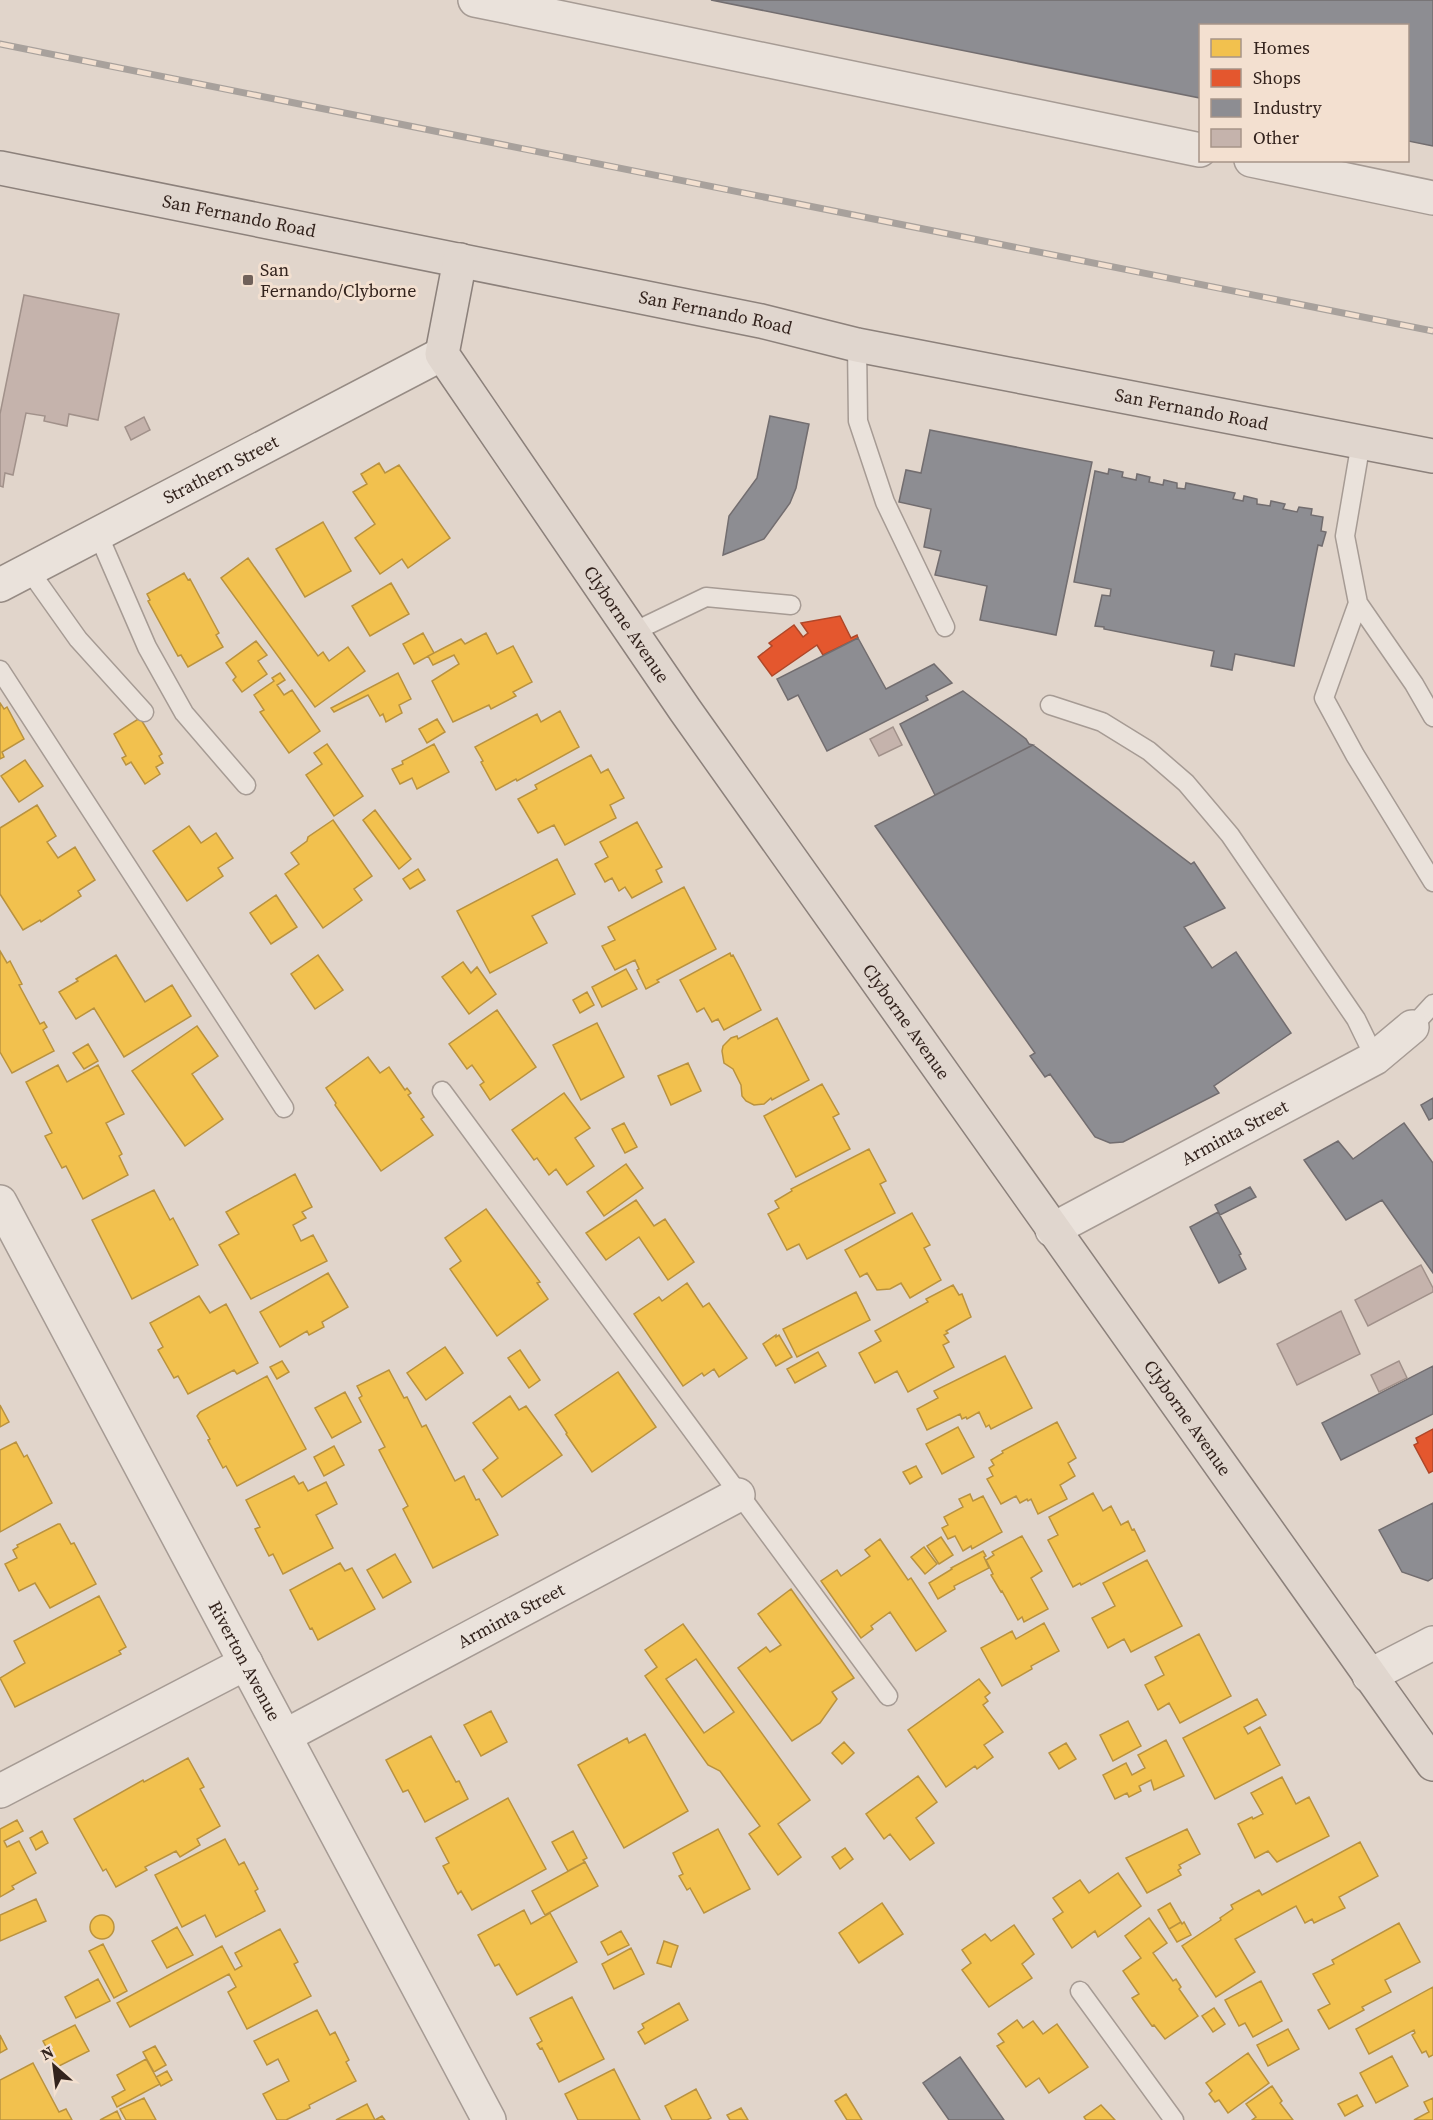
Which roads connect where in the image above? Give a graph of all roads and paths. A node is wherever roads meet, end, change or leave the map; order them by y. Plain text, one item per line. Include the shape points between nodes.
1 (475, 0) edge
2 (1199, 150) edge
3 (1261, 162) edge
4 (0, 168) edge
5 (1433, 198) edge
6 (460, 260) junction
7 (857, 345) junction
8 (442, 354) junction
9 (1361, 442) junction
10 (1433, 456) edge
11 (98, 534) junction
12 (29, 570) junction
13 (0, 585) edge
14 (1358, 603) junction
15 (791, 605) dead end
16 (945, 627) dead end
17 (631, 633) junction
18 (0, 670) edge
19 (1050, 705) dead end
20 (144, 712) dead end
21 (1433, 717) edge
22 (246, 785) dead end
23 (1433, 882) edge
24 (1423, 1016) edge
25 (1376, 1058) junction
26 (442, 1091) dead end
27 (284, 1108) dead end
28 (0, 1202) edge
29 (1052, 1230) junction
30 (738, 1495) junction
31 (1433, 1643) edge
32 (246, 1663) junction
33 (1369, 1676) junction
34 (888, 1696) dead end
35 (285, 1736) junction
36 (1433, 1764) edge
37 (0, 1791) edge
38 (1080, 1991) dead end
39 (489, 2120) edge
40 (1174, 2120) edge

1 - 2 street
3 - 5 street
4 - 6 main road, San Fernando Road
6 - 7 main road, San Fernando Road via 761,321
6 - 8 main road
7 - 9 main road, San Fernando Road
7 - 16 lane via 858,421 885,502
8 - 11 street, Strathern Street
8 - 17 main road, Clyborne Avenue
9 - 10 main road, San Fernando Road
9 - 14 lane via 1345,536
11 - 12 street, Strathern Street
11 - 22 lane via 147,647 184,713
12 - 13 street, Strathern Street
12 - 20 lane via 78,639
14 - 21 lane
14 - 23 lane via 1324,698 1354,755
15 - 17 lane via 706,597
17 - 29 main road, Clyborne Avenue
18 - 27 lane
19 - 25 lane via 1102,722 1149,751 1186,783 1230,835 1356,1019
24 - 25 street, Arminta Street
25 - 29 street, Arminta Street
26 - 30 lane
28 - 32 street, Riverton Avenue
29 - 33 main road, Clyborne Avenue
30 - 34 lane
30 - 35 street, Arminta Street
31 - 33 street
32 - 35 street, Riverton Avenue
32 - 37 street
33 - 36 main road, Clyborne Avenue
35 - 39 street, Riverton Avenue
38 - 40 lane

